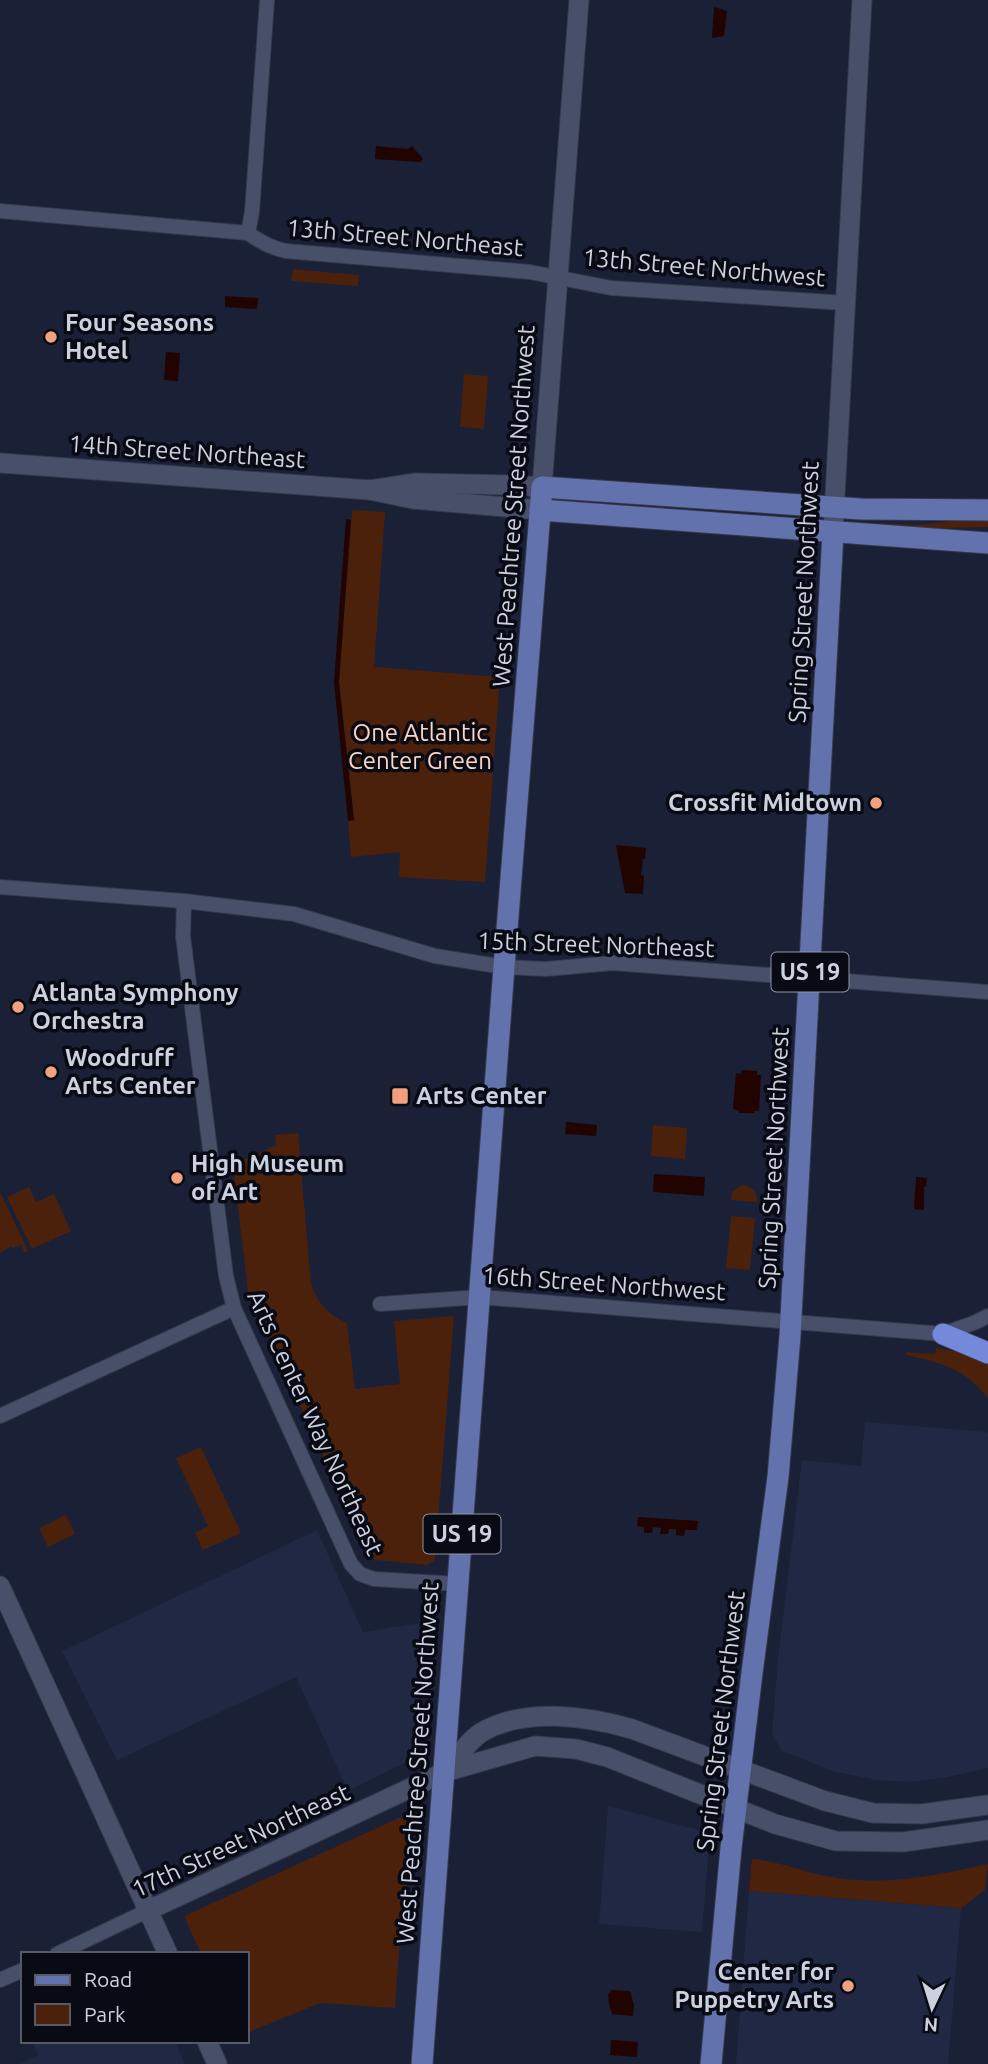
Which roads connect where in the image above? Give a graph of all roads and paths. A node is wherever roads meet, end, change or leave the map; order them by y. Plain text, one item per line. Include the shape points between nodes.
1 (267, 0) edge
2 (579, 0) edge
3 (862, 0) edge
4 (0, 211) edge
5 (248, 233) junction
6 (558, 277) junction
7 (846, 303) junction
8 (0, 463) edge
9 (542, 487) junction
10 (370, 489) junction
11 (835, 508) junction
12 (541, 510) junction
13 (988, 510) edge
14 (833, 532) junction
15 (988, 543) edge
16 (0, 887) edge
17 (184, 901) junction
18 (504, 967) junction
19 (809, 979) junction
20 (988, 992) edge
21 (480, 1297) junction
22 (380, 1304) dead end
23 (234, 1308) junction
24 (988, 1316) edge
25 (791, 1321) junction
26 (943, 1334) junction
27 (988, 1353) edge
28 (0, 1416) edge
29 (458, 1584) junction
30 (0, 1586) edge
31 (741, 1770) junction
32 (445, 1772) junction
33 (983, 1806) edge
34 (736, 1808) junction
35 (986, 1830) edge
36 (149, 1910) junction
37 (61, 1952) edge
38 (167, 1952) edge
39 (21, 1971) edge
40 (0, 1980) edge
41 (208, 2043) edge
42 (217, 2064) edge
43 (422, 2064) edge
44 (711, 2064) edge

1 - 5 street
2 - 6 main road, West Peachtree Street Northwest
3 - 7 main road, Spring Street Northwest
4 - 5 street, 13th Street Northeast
5 - 6 street, 13th Street Northeast via 286,251
6 - 7 street, 13th Street Northwest via 611,288
6 - 9 main road, West Peachtree Street Northwest
7 - 11 main road, Spring Street Northwest
8 - 10 main road, 14th Street Northeast
9 - 10 main road, 14th Street Northeast via 416,483
9 - 11 main road
9 - 12 main road, West Peachtree Street Northwest / US 19
10 - 12 main road, 14th Street Northeast via 413,499
11 - 13 main road
11 - 14 main road, Spring Street Northwest
12 - 14 main road
12 - 18 main road, West Peachtree Street Northwest / US 19
14 - 15 main road
14 - 19 main road, Spring Street Northwest / US 19
16 - 17 street, 15th Street Northeast
17 - 18 street, 15th Street Northeast via 294,914 435,956
17 - 23 street, Arts Center Way Northeast via 184,948 226,1276
18 - 19 street, 15th Street Northeast via 613,964
18 - 21 main road, West Peachtree Street Northwest / US 19
19 - 20 street, 15th Street Northeast
19 - 25 main road, Spring Street Northwest / US 19
21 - 22 street, 16th Street Northwest
21 - 25 street, 16th Street Northwest
21 - 29 main road, West Peachtree Street Northwest / US 19
23 - 28 street
23 - 29 street, Arts Center Way Northeast via 351,1564 374,1579
24 - 26 street, 16th Street Northwest
25 - 26 street, 16th Street Northwest
25 - 31 main road, Spring Street Northwest / US 19 via 778,1477
26 - 27 highway
29 - 32 main road, West Peachtree Street Northwest / US 19
30 - 36 main road
31 - 32 main road via 632,1728 563,1716 490,1728 471,1741
31 - 33 main road via 873,1813 921,1814
31 - 34 main road, Spring Street Northwest / US 19
32 - 34 main road, 17th Street Northeast via 536,1746 576,1749
32 - 36 main road, 17th Street Northeast
32 - 43 main road, West Peachtree Street Northwest / US 19
34 - 35 main road, 17th Street Northeast via 836,1841 903,1842
34 - 44 main road, Spring Street Northwest / US 19
36 - 37 street, 17th Street Northeast
36 - 38 main road
39 - 40 street
41 - 42 main road

